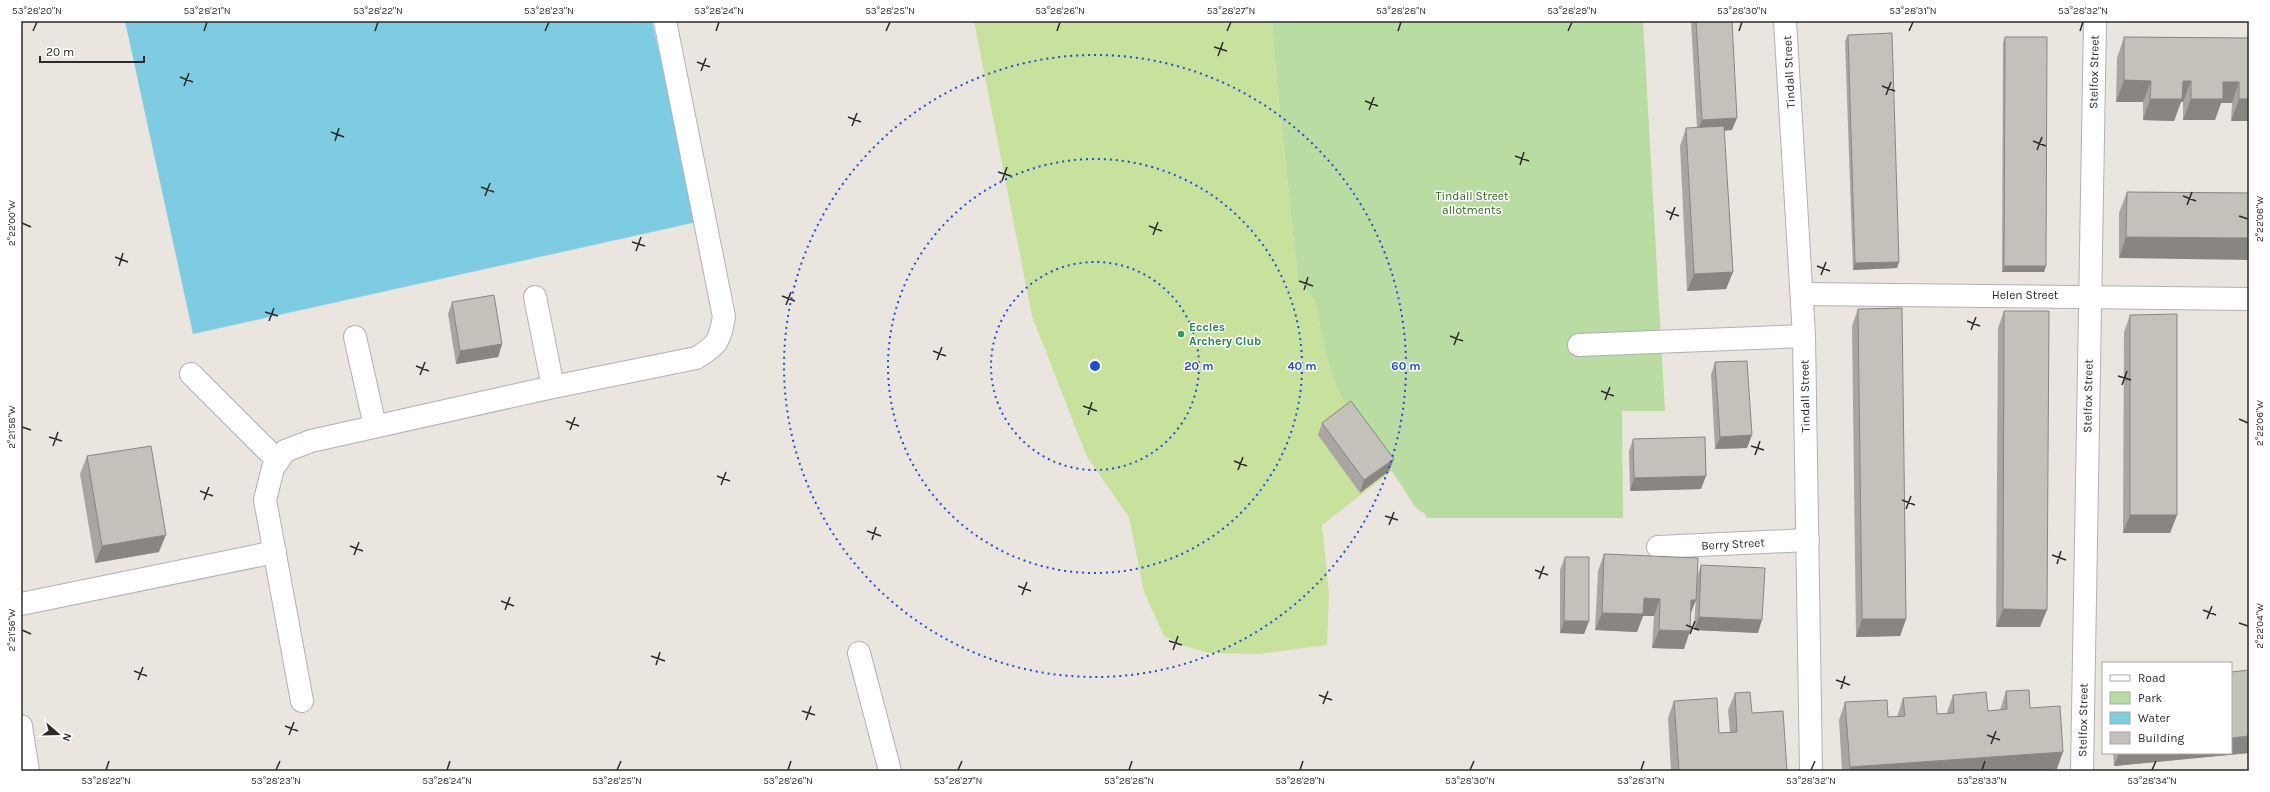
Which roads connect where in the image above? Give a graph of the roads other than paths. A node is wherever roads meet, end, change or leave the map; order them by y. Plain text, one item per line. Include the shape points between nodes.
1 (665, 21) edge
2 (1786, 21) edge
3 (2095, 21) edge
4 (1802, 294) junction
5 (2090, 296) junction
6 (535, 297) dead end
7 (2249, 299) edge
8 (1804, 336) junction
9 (355, 337) dead end
10 (1579, 345) dead end
11 (191, 374) dead end
12 (553, 387) junction
13 (375, 426) junction
14 (278, 461) junction
15 (1808, 540) junction
16 (1658, 547) dead end
17 (275, 552) junction
18 (21, 604) edge
19 (860, 653) dead end
20 (302, 701) dead end
21 (21, 726) edge
22 (28, 771) edge
23 (890, 771) edge
24 (1811, 771) edge
25 (2082, 771) edge

1 - 12 street via 724,317 720,336 713,348 696,358
2 - 4 street, Tindall Street
3 - 5 street, Stelfox Street
4 - 5 street, Helen Street
4 - 8 street, Tindall Street
5 - 7 street, Helen Street
5 - 25 street, Stelfox Street
6 - 12 street
8 - 10 street
8 - 15 street, Tindall Street
9 - 13 street
11 - 14 street
12 - 13 street
13 - 14 street via 310,440 285,451
14 - 17 street via 273,468 265,500
15 - 16 street, Berry Street
15 - 24 street, Tindall Street
17 - 18 street
17 - 20 street
19 - 23 street
21 - 22 street

